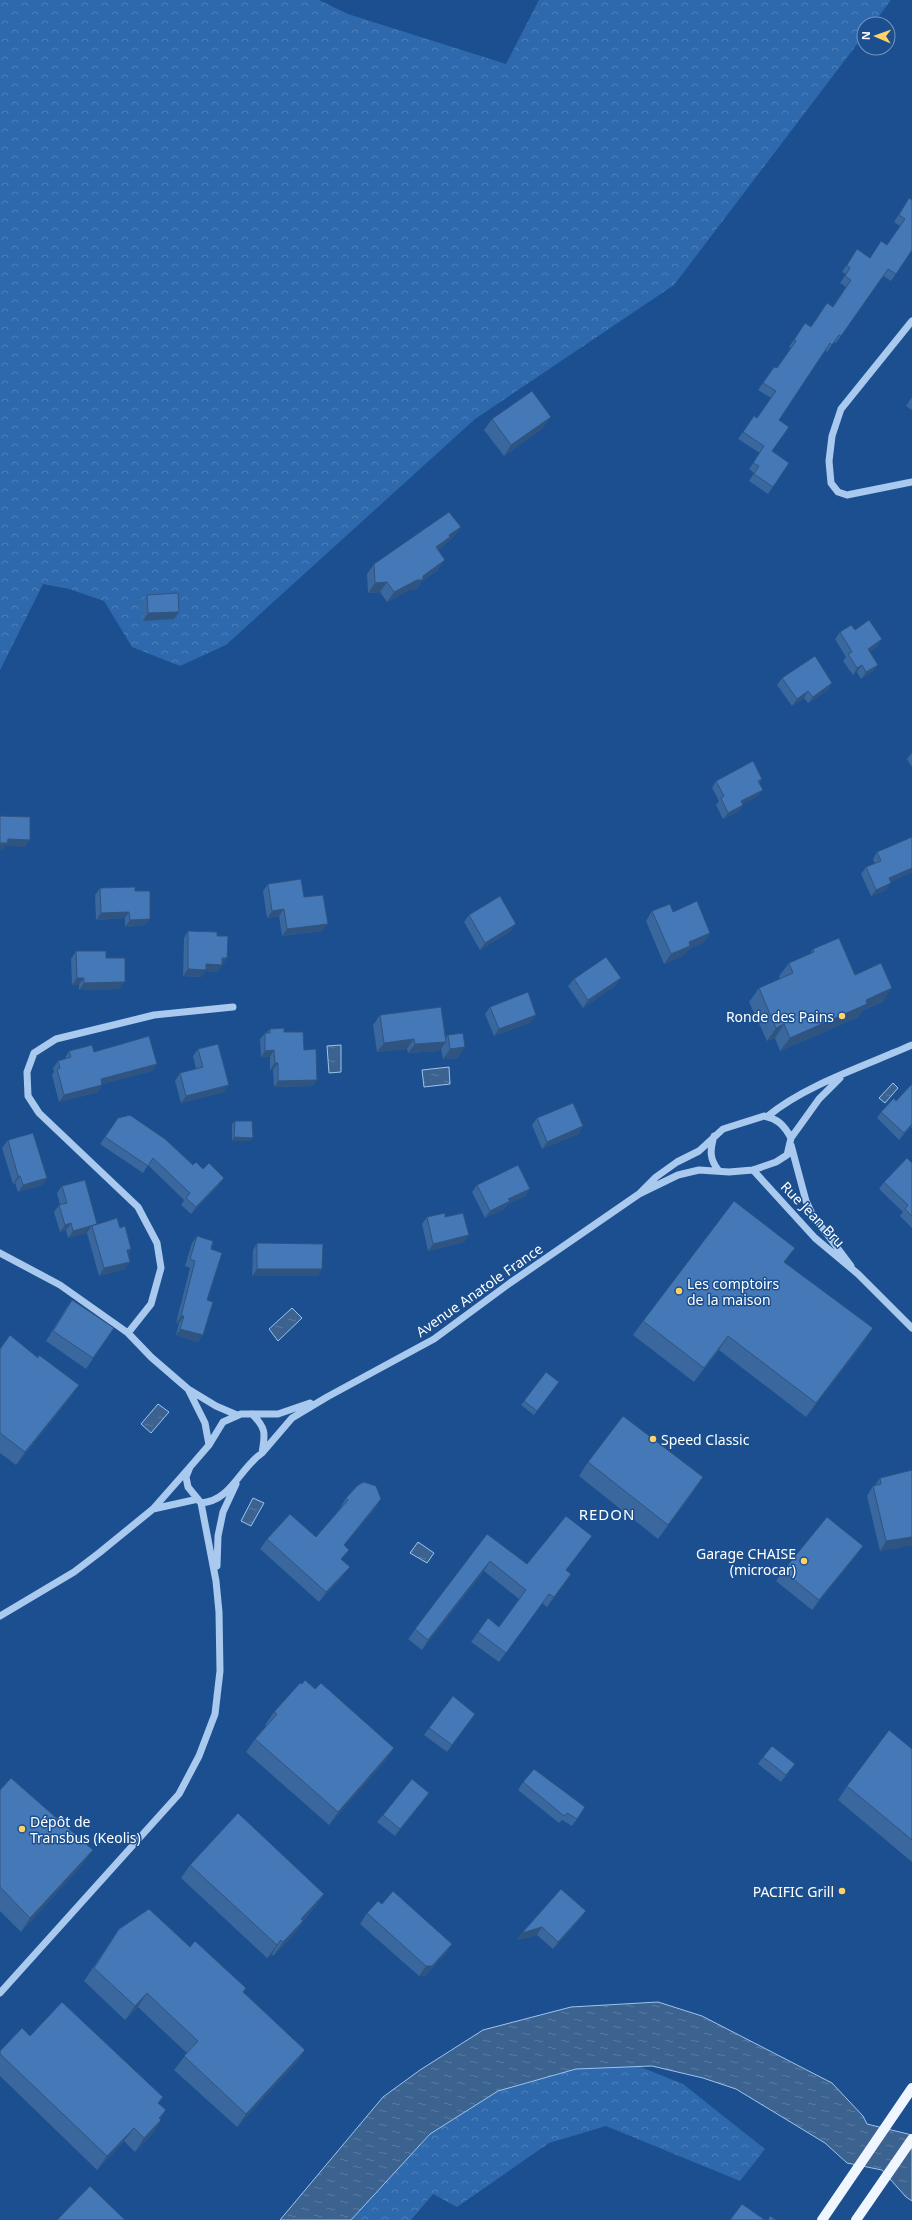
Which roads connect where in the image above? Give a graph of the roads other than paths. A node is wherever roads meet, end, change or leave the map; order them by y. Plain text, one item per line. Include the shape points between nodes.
1 (912, 321) edge
2 (912, 482) edge
3 (233, 1007) dead end
4 (912, 1045) edge
5 (843, 1075) junction
6 (768, 1116) junction
7 (714, 1136) junction
8 (791, 1141) junction
9 (719, 1170) junction
10 (752, 1170) junction
11 (639, 1194) junction
12 (0, 1253) edge
13 (858, 1274) junction
14 (912, 1328) edge
15 (128, 1333) junction
16 (188, 1390) junction
17 (327, 1397) junction
18 (252, 1414) junction
19 (237, 1415) junction
20 (209, 1445) junction
21 (262, 1453) junction
22 (190, 1467) junction
23 (240, 1476) junction
24 (199, 1501) junction
25 (153, 1509) junction
26 (216, 1581) junction
27 (0, 1616) edge
28 (0, 1993) edge
29 (912, 2088) edge
30 (912, 2139) edge
31 (822, 2220) edge
32 (856, 2220) edge

1 - 2 street via 841,409 832,436 829,461 831,483 838,492 847,495
3 - 15 street via 154,1015 56,1039 34,1053 27,1072 28,1096 39,1113 138,1207 157,1243 161,1268 151,1304
4 - 5 street
5 - 6 street via 776,1109
5 - 8 street via 819,1099
6 - 7 street via 723,1129
6 - 8 street via 783,1125
7 - 9 street via 710,1149 711,1156 712,1162
7 - 11 street, Avenue Anatole France via 698,1151 676,1162 656,1177
8 - 10 street via 787,1155 783,1158
8 - 13 street, Rue Jean Bru via 806,1201 812,1214
9 - 10 street
9 - 11 street, Avenue Anatole France via 699,1170 678,1175
10 - 13 street, Rue Jean Bru via 815,1238
11 - 17 street, Avenue Anatole France via 434,1339
12 - 15 street via 60,1285
13 - 14 street, Rue Jean Bru
15 - 16 street
16 - 19 street
16 - 20 street via 205,1423
17 - 18 street, Avenue Anatole France via 287,1412
17 - 21 street, Avenue Anatole France via 292,1418
18 - 19 street, Avenue Anatole France
18 - 21 street via 264,1429
19 - 20 street via 223,1422
20 - 22 street
21 - 23 street, Avenue Anatole France via 245,1467
22 - 24 street via 186,1481
22 - 25 street
23 - 24 street via 220,1498 210,1502
23 - 26 street via 223,1512 218,1536
24 - 25 street
24 - 26 street
25 - 27 street via 74,1572
26 - 28 street via 220,1671 216,1714 199,1756 179,1794
29 - 31 main road
30 - 32 main road

